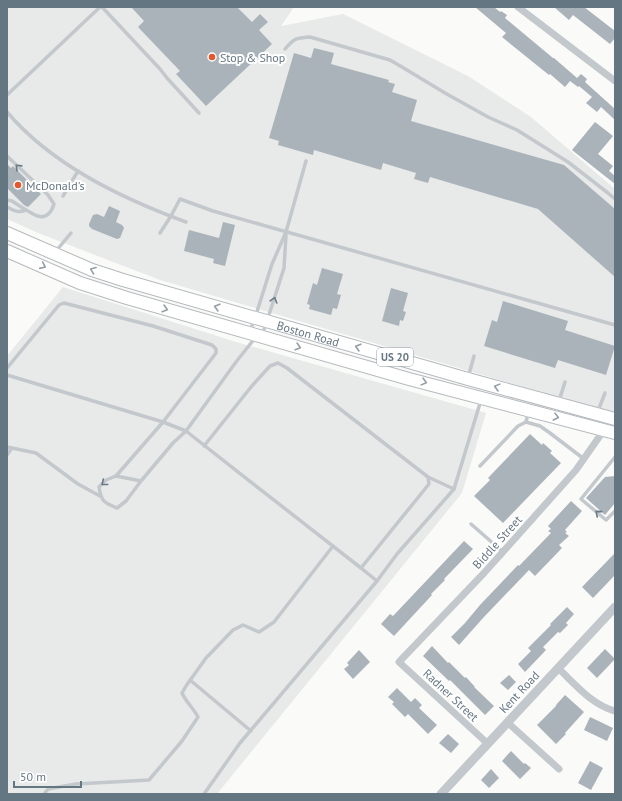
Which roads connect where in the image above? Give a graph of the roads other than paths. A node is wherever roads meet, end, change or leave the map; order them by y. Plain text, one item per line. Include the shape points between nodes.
1 (101, 7) edge
2 (518, 7) edge
3 (285, 49) dead end
4 (615, 81) edge
5 (7, 95) edge
6 (7, 112) edge
7 (198, 113) dead end
8 (7, 156) edge
9 (306, 161) dead end
10 (78, 172) junction
11 (63, 196) dead end
12 (615, 199) edge
13 (7, 200) edge
14 (7, 206) edge
15 (26, 210) junction
16 (172, 216) junction
17 (186, 222) dead end
18 (286, 232) junction
19 (7, 233) edge
20 (160, 233) dead end
21 (71, 234) dead end
22 (7, 251) edge
23 (54, 253) junction
24 (255, 318) junction
25 (267, 321) junction
26 (615, 325) edge
27 (256, 335) junction
28 (474, 356) dead end
29 (7, 368) edge
30 (7, 375) edge
31 (468, 379) junction
32 (564, 382) dead end
33 (605, 393) dead end
34 (481, 398) junction
35 (558, 404) junction
36 (529, 410) junction
37 (597, 414) junction
38 (615, 419) edge
39 (163, 422) junction
40 (526, 422) junction
41 (186, 431) junction
42 (610, 431) edge
43 (204, 446) junction
44 (7, 447) edge
45 (12, 448) junction
46 (7, 455) edge
47 (615, 457) edge
48 (584, 459) junction
49 (480, 466) dead end
50 (116, 476) junction
51 (428, 477) junction
52 (141, 481) junction
53 (454, 489) junction
54 (100, 496) junction
55 (615, 511) edge
56 (471, 524) dead end
57 (333, 546) junction
58 (503, 552) junction
59 (361, 568) junction
60 (377, 581) junction
61 (615, 607) edge
62 (399, 662) joint
63 (558, 668) junction
64 (190, 680) junction
65 (615, 711) edge
66 (507, 722) junction
67 (251, 731) junction
68 (487, 743) junction
69 (559, 769) dead end
70 (44, 794) edge
71 (204, 794) edge
72 (441, 794) edge

1 - 5 lane
1 - 7 lane
2 - 4 street
3 - 12 lane via 294,39 310,37 390,60 488,117 518,130 568,162
6 - 10 lane via 31,137
15 -> 8 lane via 44,217 49,214 54,204
9 - 18 lane
10 - 11 lane
10 - 16 lane via 150,208
13 - 15 lane
14 - 15 lane via 15,211
16 - 17 lane
16 - 18 lane via 180,199
16 - 20 lane
18 - 24 lane via 272,264
25 -> 18 lane via 284,268
18 - 26 lane
19 - 23 main road, Boston Road / US 20
21 - 23 lane
22 -> 27 main road, Boston Road / US 20 via 100,290
24 -> 23 main road, Boston Road / US 20 via 108,275
24 - 25 main road, Boston Road / US 20
24 - 27 lane
25 - 27 lane
31 -> 25 main road, Boston Road / US 20
27 -> 34 main road, Boston Road / US 20
27 - 41 lane
28 - 31 lane
29 - 39 lane via 59,305 64,303 153,326 212,345 216,353
30 - 39 lane
35 -> 31 main road, Boston Road / US 20
32 - 35 lane
33 - 37 lane
34 - 36 main road, Boston Road / US 20
34 - 53 lane
35 - 37 main road, Boston Road / US 20
36 - 40 lane
36 -> 42 main road, Boston Road / US 20
37 - 38 main road, Boston Road / US 20
39 - 41 lane
39 - 50 lane
40 - 48 lane via 550,432
40 - 49 lane via 518,426
41 - 43 lane
41 - 52 lane via 172,443
42 - 48 street, Biddle Street
43 - 51 lane via 251,387 270,366 278,363
43 - 57 lane
44 - 45 lane
45 - 46 lane
45 - 54 lane via 36,454 78,484
55 -> 47 lane via 606,520 581,499
48 - 58 street, Biddle Street
50 - 52 lane
50 -> 54 lane via 106,480 99,487
51 - 53 lane
51 - 59 lane via 429,484
52 - 54 lane via 126,501 117,508 106,504
53 - 60 lane
56 - 58 lane
57 - 59 lane
57 - 64 lane via 274,622 259,632 243,625 233,630 206,658
58 - 62 street, Biddle Street
59 - 60 lane
60 - 67 lane
61 - 63 street, Kent Road
62 - 68 street, Radner Street
63 - 65 street via 593,700
63 - 66 street, Kent Road
64 - 67 lane
64 - 70 lane via 182,693 198,717 182,741 149,780 76,784 48,789
66 - 68 street, Kent Road
66 - 69 street
67 - 71 lane
68 - 72 street, Kent Road

